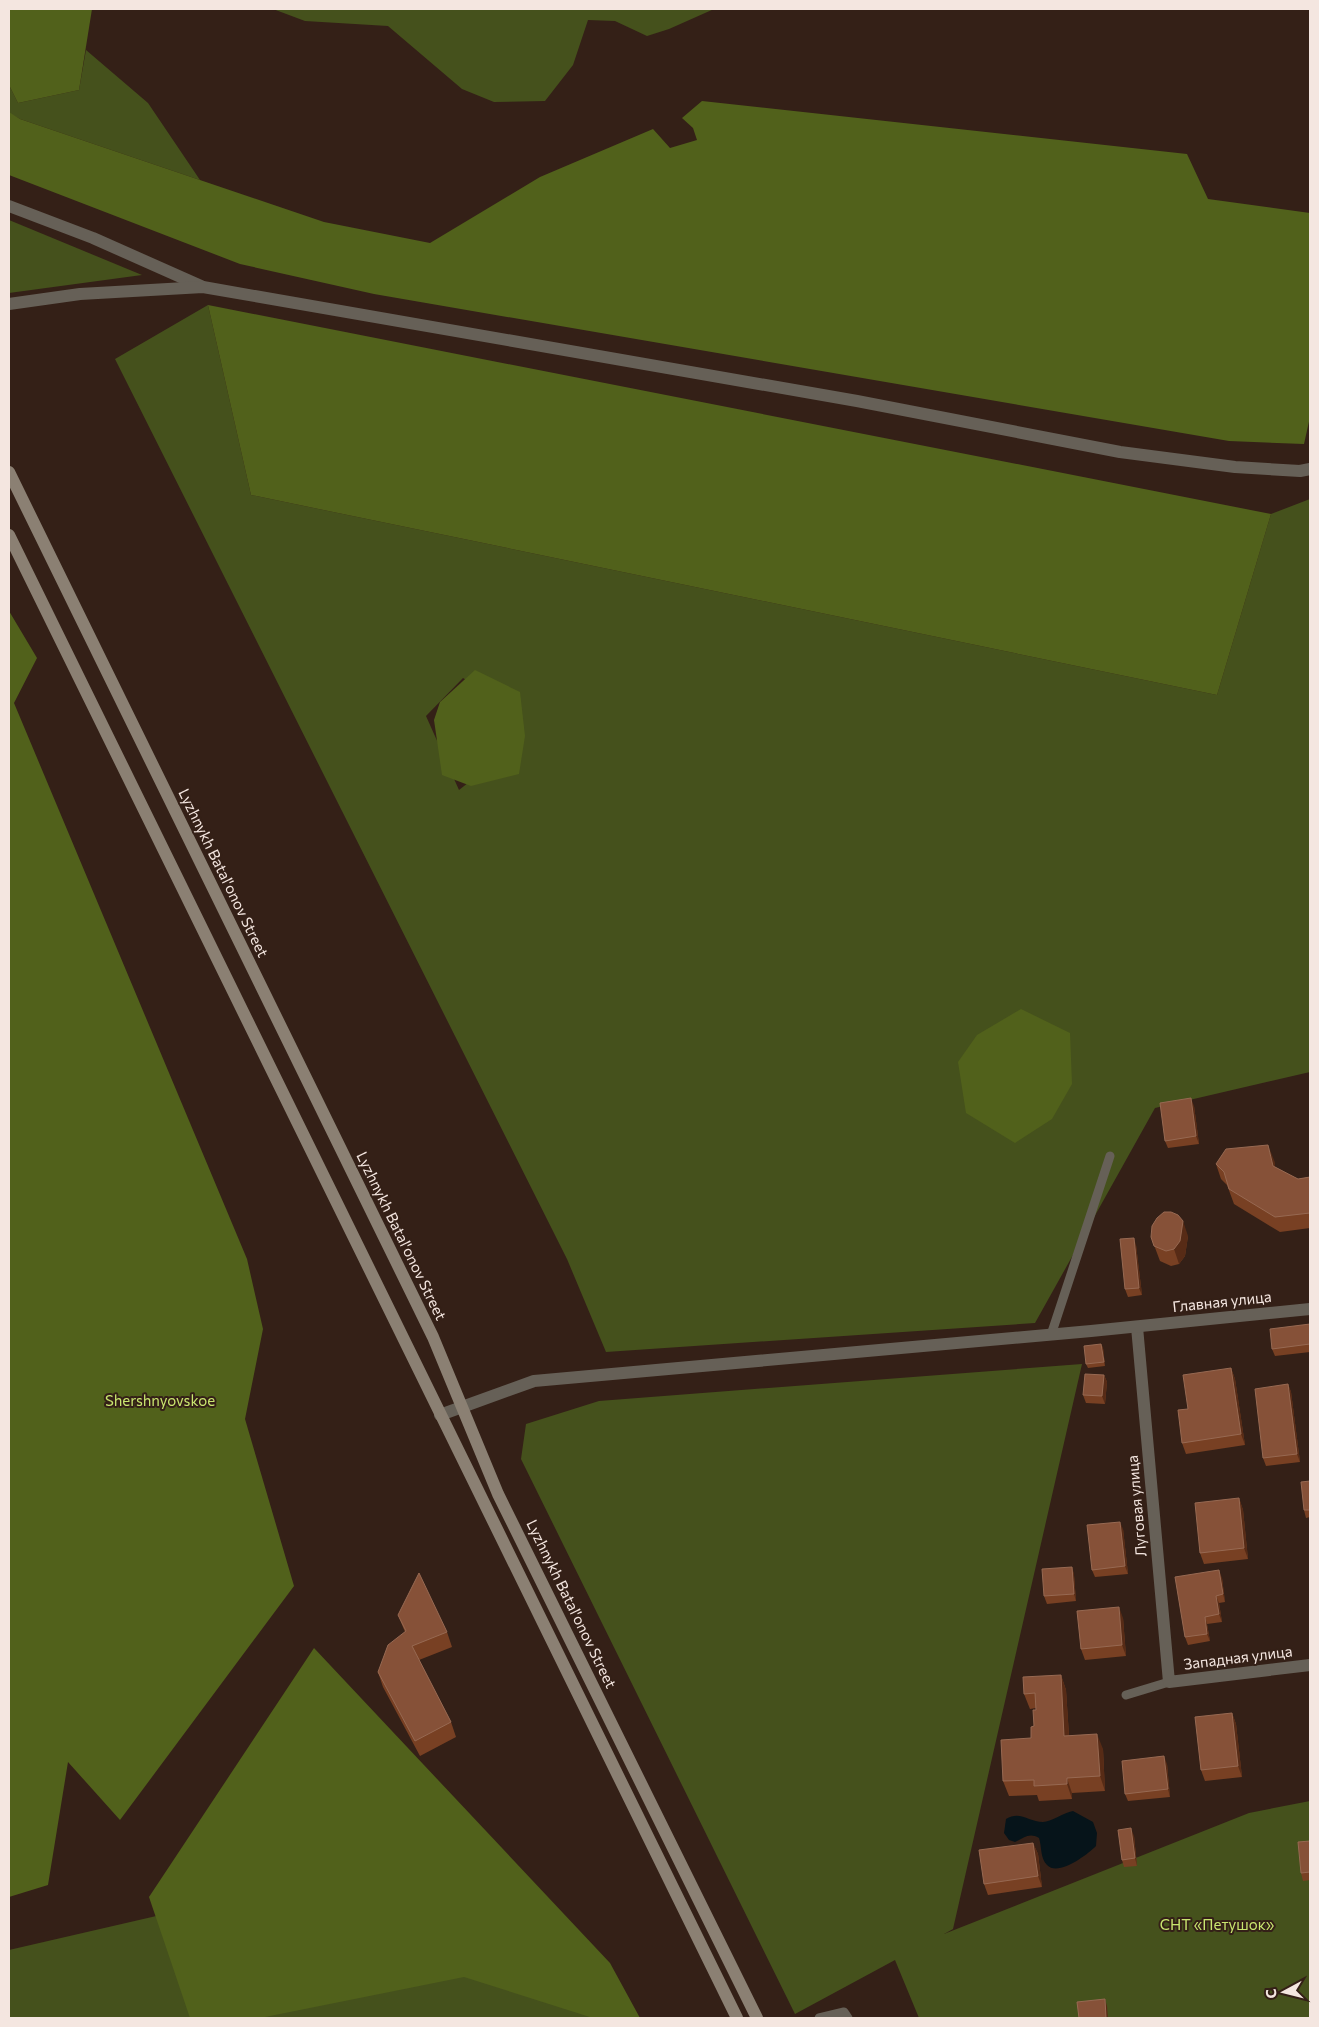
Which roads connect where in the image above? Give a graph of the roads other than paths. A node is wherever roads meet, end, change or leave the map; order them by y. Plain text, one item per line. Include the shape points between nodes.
1 (9, 206) edge
2 (203, 287) junction
3 (9, 304) edge
4 (1310, 469) edge
5 (9, 472) edge
6 (9, 535) edge
7 (1110, 1156) dead end
8 (1310, 1310) edge
9 (1137, 1327) junction
10 (1051, 1335) junction
11 (461, 1406) junction
12 (440, 1415) junction
13 (1310, 1666) edge
14 (1169, 1682) junction
15 (1126, 1694) dead end
16 (737, 2018) edge
17 (757, 2018) edge
18 (819, 2018) edge
19 (848, 2018) edge

1 - 2 street via 93,238
2 - 3 street via 80,294
2 - 4 street via 857,401 1120,452 1235,467
5 - 11 main road, Lyzhnykh Batal'onov Street via 433,1337
6 - 12 main road
7 - 10 lane
8 - 9 street, Главная улица
9 - 10 street, Главная улица
9 - 14 street, Луговая улица
10 - 11 street, Главная улица via 534,1381
11 - 12 street, Главная улица
11 - 17 main road, Lyzhnykh Batal'onov Street via 498,1494
12 - 16 main road
13 - 14 street, Западная улица
14 - 15 lane
18 - 19 lane via 844,2012

